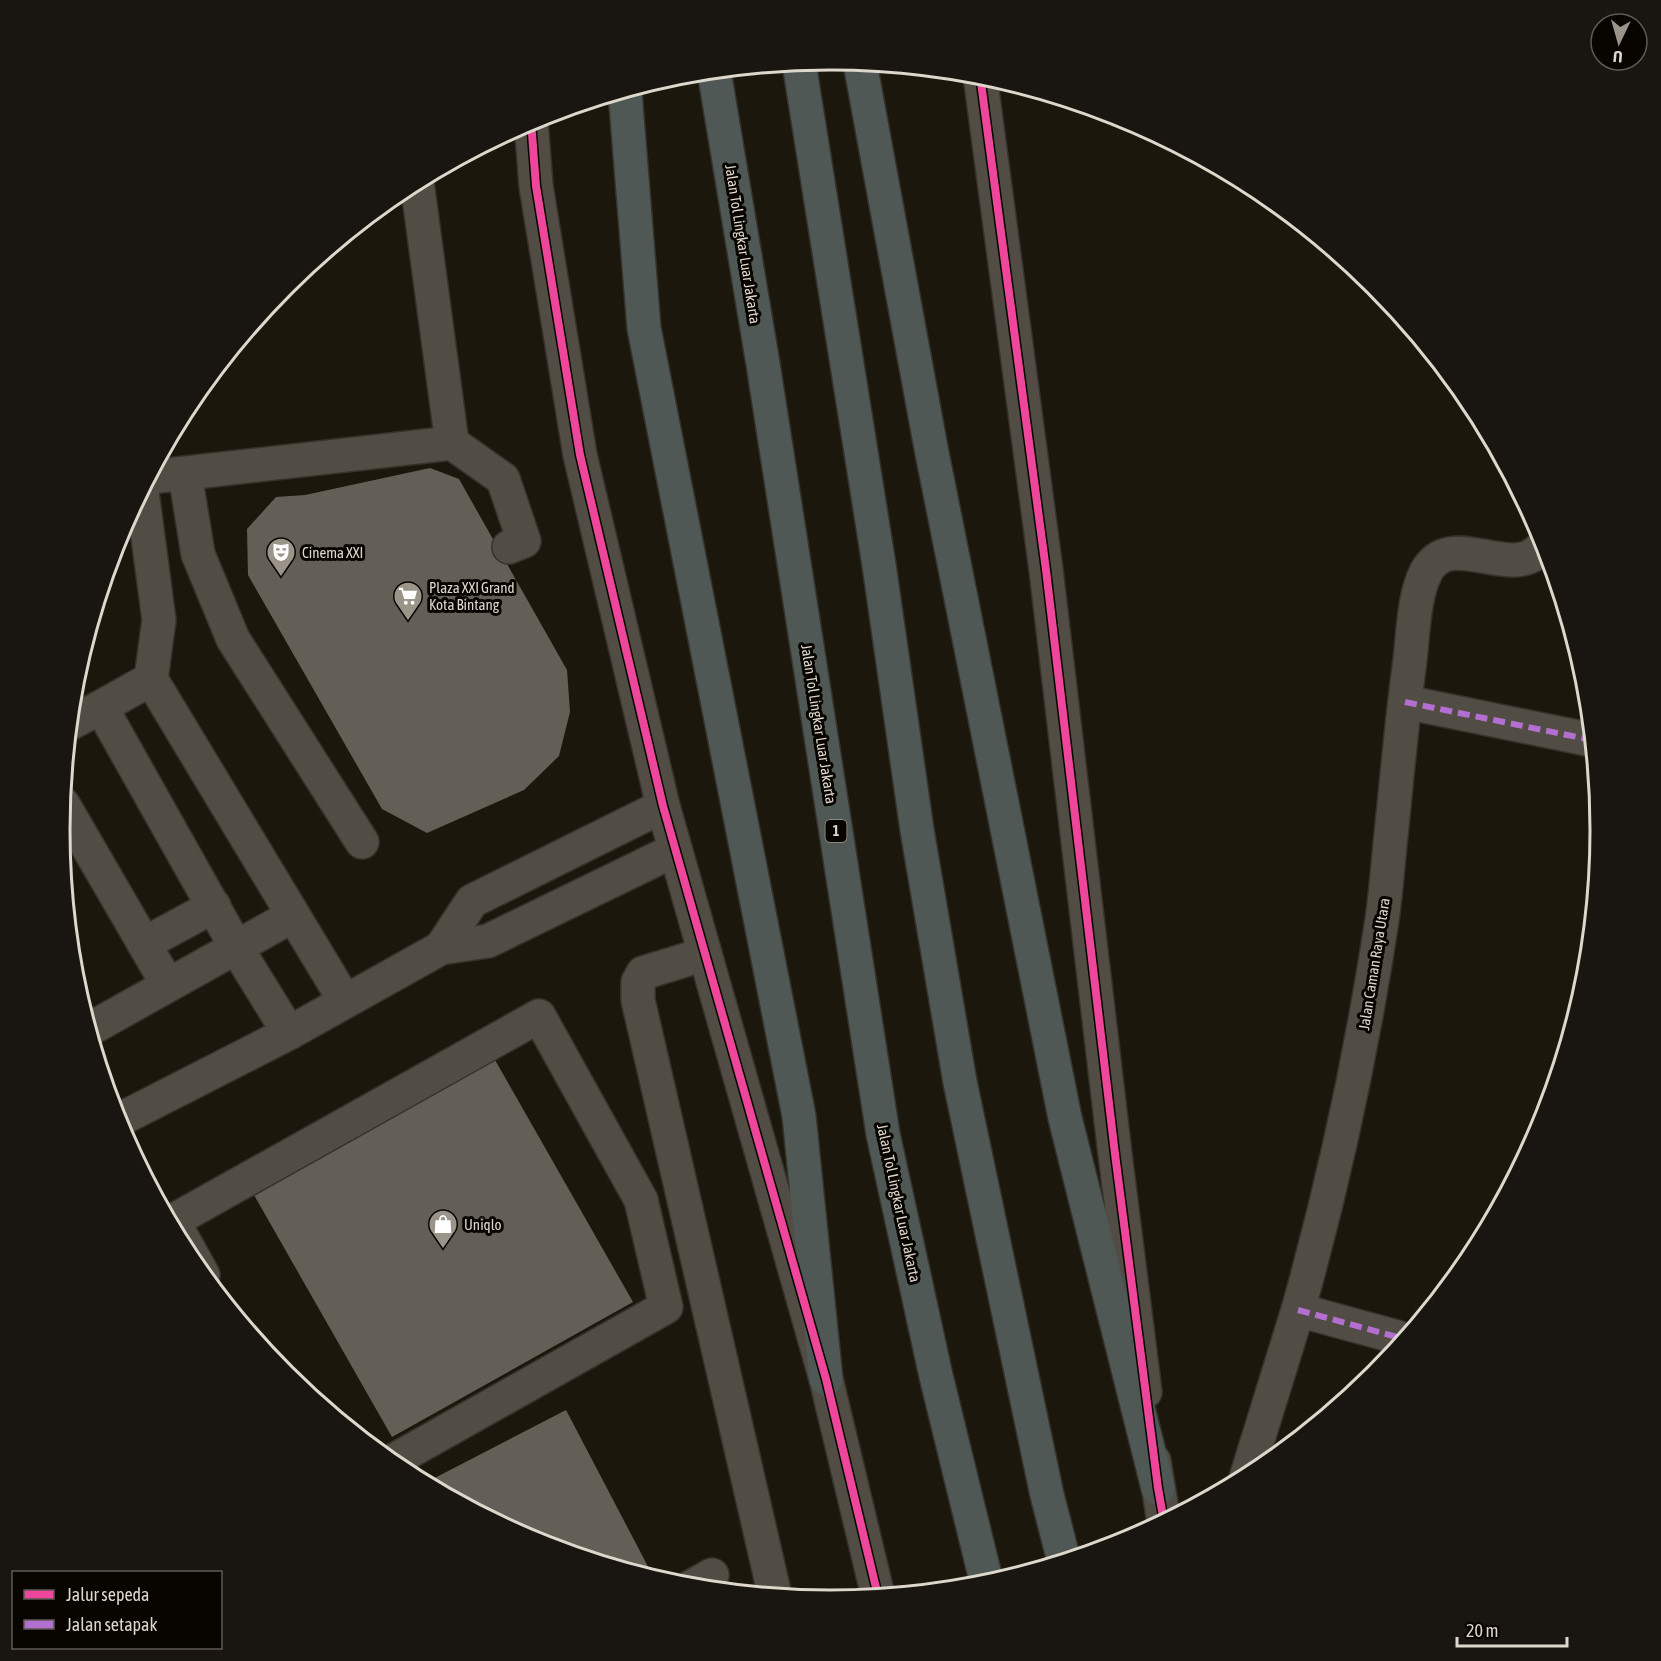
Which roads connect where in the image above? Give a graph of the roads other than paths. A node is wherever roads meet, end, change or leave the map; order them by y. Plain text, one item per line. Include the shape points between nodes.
1 (800, 71) edge
2 (862, 71) edge
3 (715, 80) edge
4 (981, 86) edge
5 (626, 99) edge
6 (532, 132) edge
7 (418, 192) edge
8 (452, 443) junction
9 (185, 474) junction
10 (158, 476) edge
11 (144, 505) edge
12 (509, 547) dead end
13 (1537, 552) edge
14 (151, 679) junction
15 (1404, 702) junction
16 (101, 707) junction
17 (79, 719) edge
18 (1585, 739) edge
19 (663, 806) junction
20 (71, 817) edge
21 (362, 842) dead end
22 (675, 850) junction
23 (214, 906) junction
24 (292, 916) junction
25 (144, 944) junction
26 (236, 947) junction
27 (441, 948) junction
28 (705, 954) junction
29 (168, 985) junction
30 (345, 1001) junction
31 (96, 1026) edge
32 (289, 1033) junction
33 (126, 1115) edge
34 (178, 1219) edge
35 (1298, 1310) junction
36 (1397, 1337) dead end
37 (826, 1380) junction
38 (401, 1457) edge
39 (1250, 1464) edge
40 (1158, 1488) junction
41 (1163, 1514) edge
42 (1062, 1554) edge
43 (985, 1575) edge
44 (773, 1588) edge
45 (876, 1589) edge

1 - 42 highway via 917,830 960,1082
2 - 40 highway via 931,448 1065,1118
3 - 43 highway, Jalan Tol Lingkar Luar Jakarta / 1 via 764,364 883,1134
4 - 40 street via 1046,570
5 - 37 highway via 644,328 799,1116
6 - 19 street via 536,186 580,455
7 - 8 street
8 - 9 street
8 - 12 street via 503,479 524,541
9 - 10 street
9 - 21 street via 198,554 233,639
11 - 14 street via 159,620
13 - 15 street, Jalan Caman Raya Utara via 1516,560 1459,552 1435,560 1422,584
14 - 16 street
14 - 24 street
15 - 18 street
15 - 35 street, Jalan Caman Raya Utara via 1383,917 1363,1032
16 - 17 street
16 - 23 street
19 - 22 street
19 - 27 street via 472,901
20 - 25 street
22 - 27 street via 488,941
22 - 28 street
23 - 25 street
23 - 26 street
24 - 26 street
24 - 30 street
25 - 29 street
26 - 29 street
26 - 32 street
27 - 30 street
28 - 37 street
28 - 44 street via 643,973 638,982 638,1000
29 - 31 street
30 - 32 street
32 - 33 street
34 - 38 street via 539,1016 641,1200 666,1307
35 - 36 street
35 - 39 street, Jalan Caman Raya Utara
37 - 45 street
40 - 41 street

